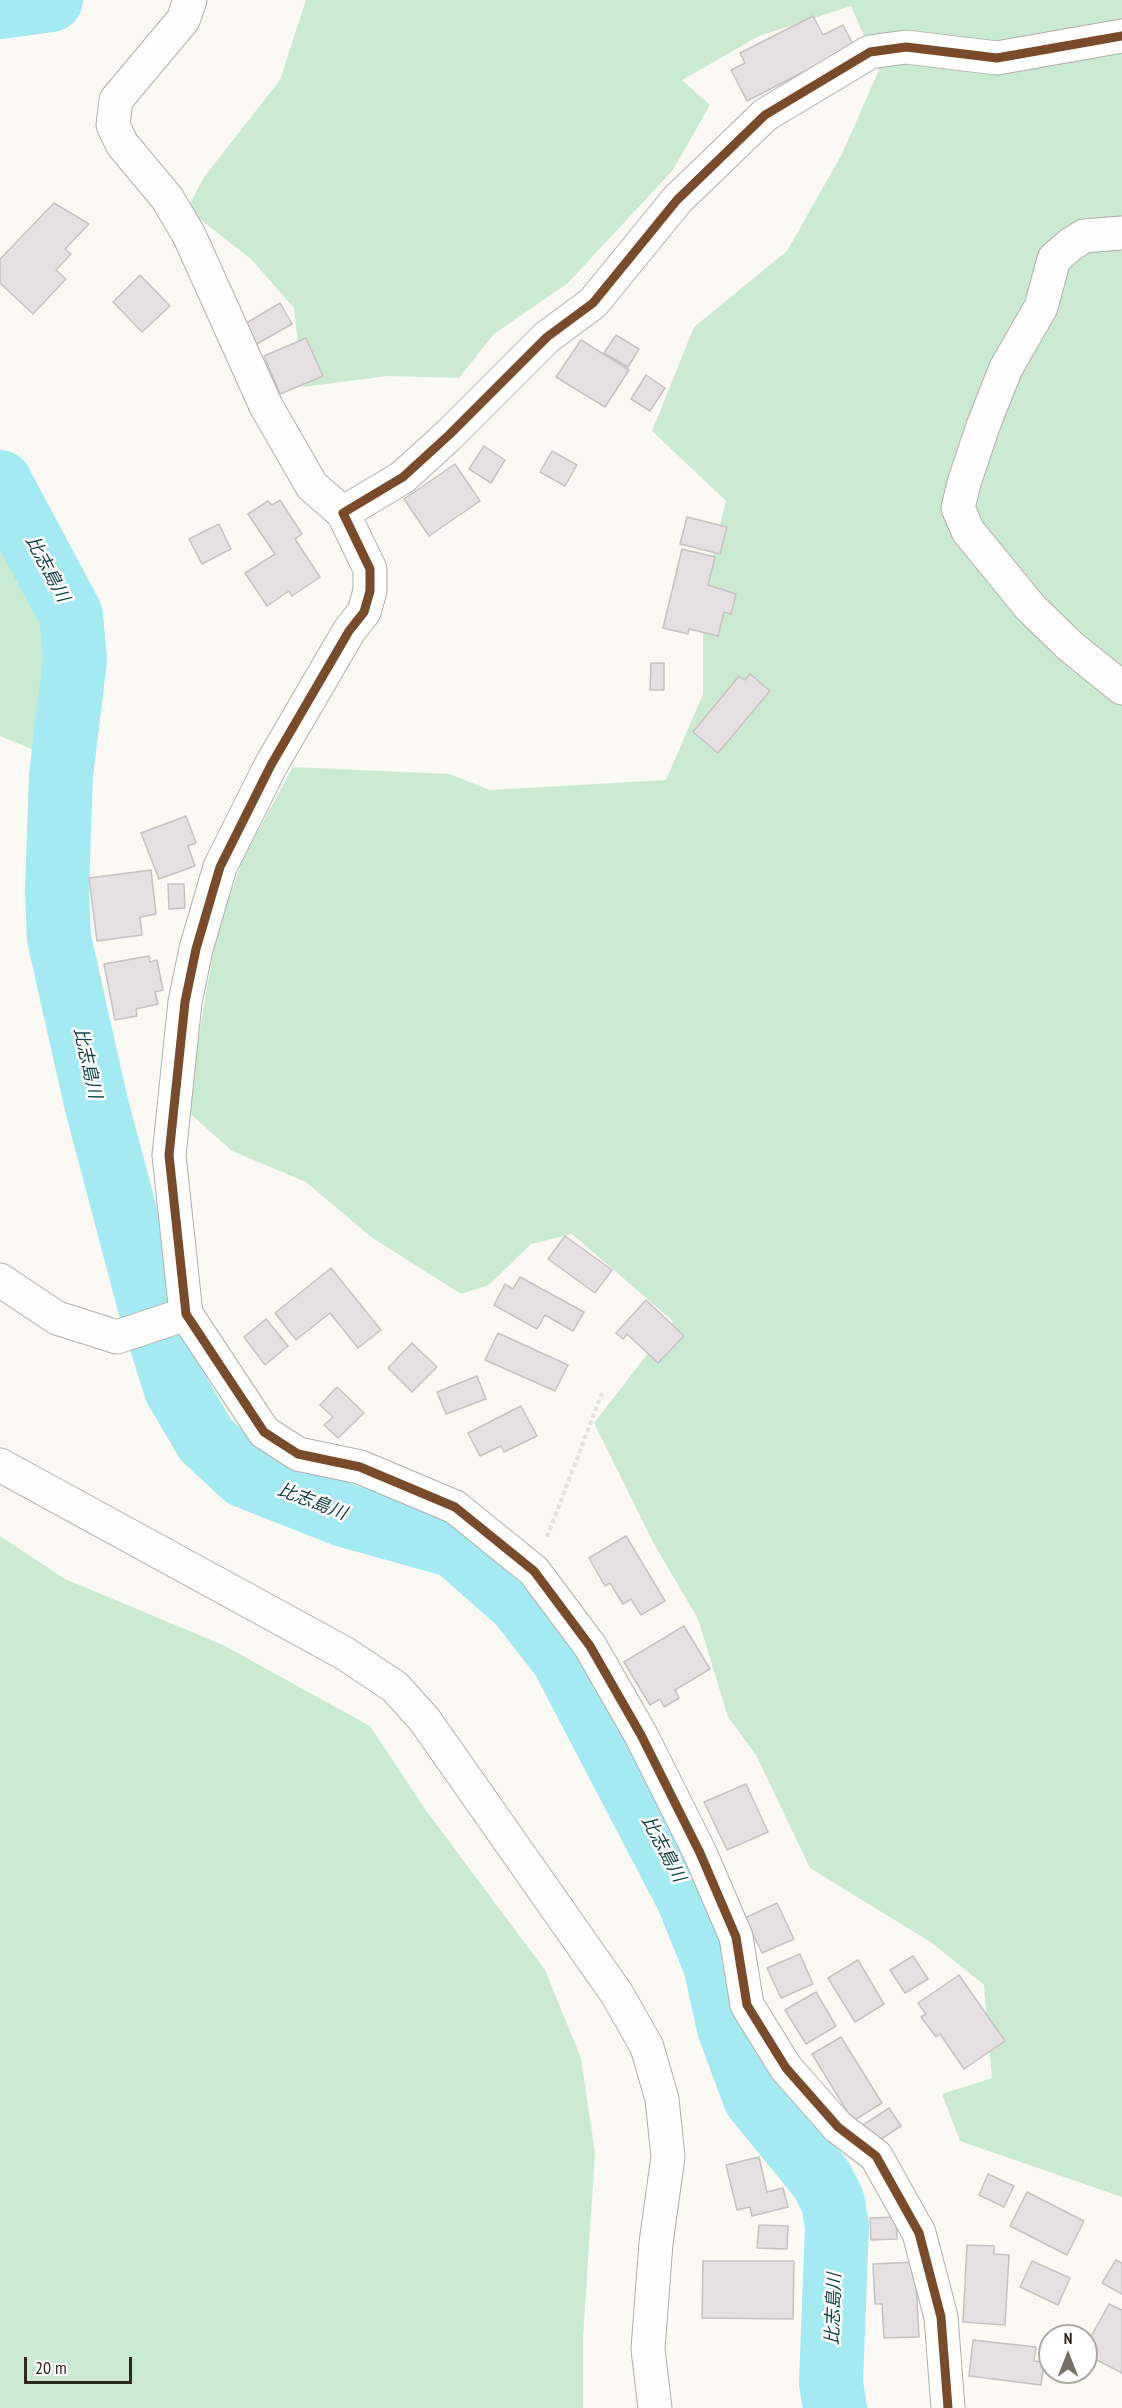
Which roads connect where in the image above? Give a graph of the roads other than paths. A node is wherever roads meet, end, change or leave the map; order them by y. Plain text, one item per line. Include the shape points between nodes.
1 (190, 0) edge
2 (1122, 36) edge
3 (1122, 233) edge
4 (344, 513) junction
5 (1122, 688) edge
6 (0, 1280) edge
7 (186, 1314) junction
8 (0, 1465) edge
9 (655, 2408) edge
10 (948, 2408) edge

1 - 4 street via 183,20 116,100 113,125 122,144 167,198 189,235 266,406 312,486
2 - 4 street via 997,58 906,47 870,52 765,115 677,200 593,303 547,337 403,477
3 - 5 street via 1084,236 1054,259 1041,307 1006,368 983,426 958,508 968,531 1030,607
4 - 7 street via 370,569 370,591 364,612 349,630 271,765 220,867 185,1002 169,1155
6 - 7 street via 57,1318 117,1337
7 - 10 street via 264,1432 298,1454 360,1467 454,1507 534,1571 590,1646 700,1853 736,1937 747,2005 786,2068 838,2127 876,2156 919,2233 940,2317
8 - 9 street via 344,1653 395,1687 424,1719 617,1994 647,2048 662,2099 668,2157 656,2243 648,2349

